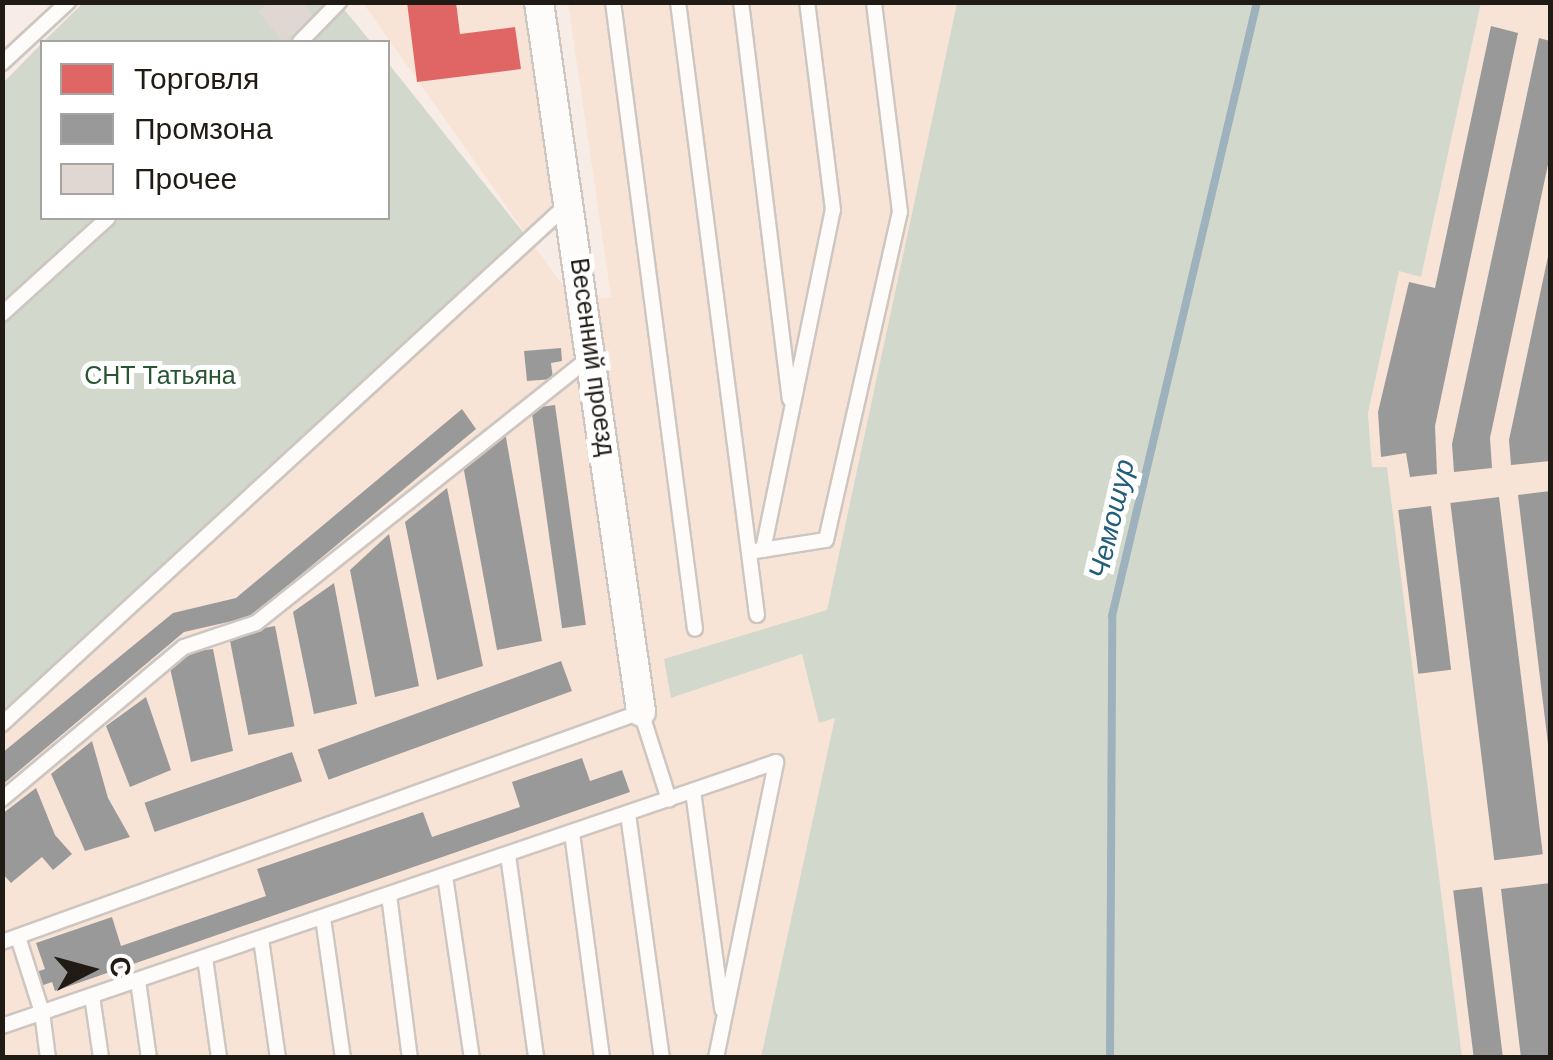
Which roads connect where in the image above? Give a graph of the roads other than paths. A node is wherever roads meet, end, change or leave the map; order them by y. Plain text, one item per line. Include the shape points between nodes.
1 (68, 2) edge
2 (338, 2) edge
3 (539, 2) edge
4 (613, 2) edge
5 (678, 2) edge
6 (742, 2) edge
7 (807, 2) edge
8 (874, 2) edge
9 (302, 40) edge
10 (2, 63) edge
11 (570, 202) junction
12 (106, 220) edge
13 (2, 314) edge
14 (594, 354) junction
15 (792, 412) junction
16 (756, 551) junction
17 (757, 616) dead end
18 (695, 629) dead end
19 (641, 712) junction
20 (2, 724) edge
21 (693, 791) junction
22 (2, 799) edge
23 (669, 800) junction
24 (628, 814) junction
25 (572, 833) junction
26 (508, 855) junction
27 (446, 876) junction
28 (390, 895) junction
29 (323, 918) junction
30 (261, 939) junction
31 (10, 940) edge
32 (205, 958) junction
33 (138, 981) junction
34 (92, 996) junction
35 (42, 1012) junction
36 (724, 1019) junction
37 (2, 1026) edge
38 (48, 1058) edge
39 (101, 1058) edge
40 (149, 1058) edge
41 (219, 1058) edge
42 (278, 1058) edge
43 (343, 1058) edge
44 (410, 1058) edge
45 (472, 1058) edge
46 (536, 1058) edge
47 (602, 1058) edge
48 (662, 1058) edge
49 (716, 1058) edge

1 - 10 lane
2 - 9 lane
3 - 11 street, Весенний проезд
4 - 18 lane
5 - 16 lane
6 - 15 lane
7 - 15 lane via 833,210
8 - 16 lane via 900,212 826,540
11 - 14 street, Весенний проезд
11 - 20 lane
12 - 13 lane
14 - 19 street, Весенний проезд
14 - 22 lane via 256,623 184,647
15 - 16 lane
16 - 17 lane
19 - 23 lane
19 - 31 lane
21 - 23 lane
21 - 36 lane
21 - 36 lane via 776,762
23 - 24 lane
24 - 25 lane
24 - 48 lane
25 - 26 lane
25 - 47 lane
26 - 27 lane
26 - 46 lane
27 - 28 lane
27 - 45 lane
28 - 29 lane
28 - 44 lane
29 - 30 lane
29 - 43 lane
30 - 32 lane
30 - 42 lane
31 - 35 lane
32 - 33 lane
32 - 41 lane
33 - 34 lane
33 - 40 lane
34 - 35 lane
34 - 39 lane
35 - 37 lane
35 - 38 lane
36 - 49 lane

